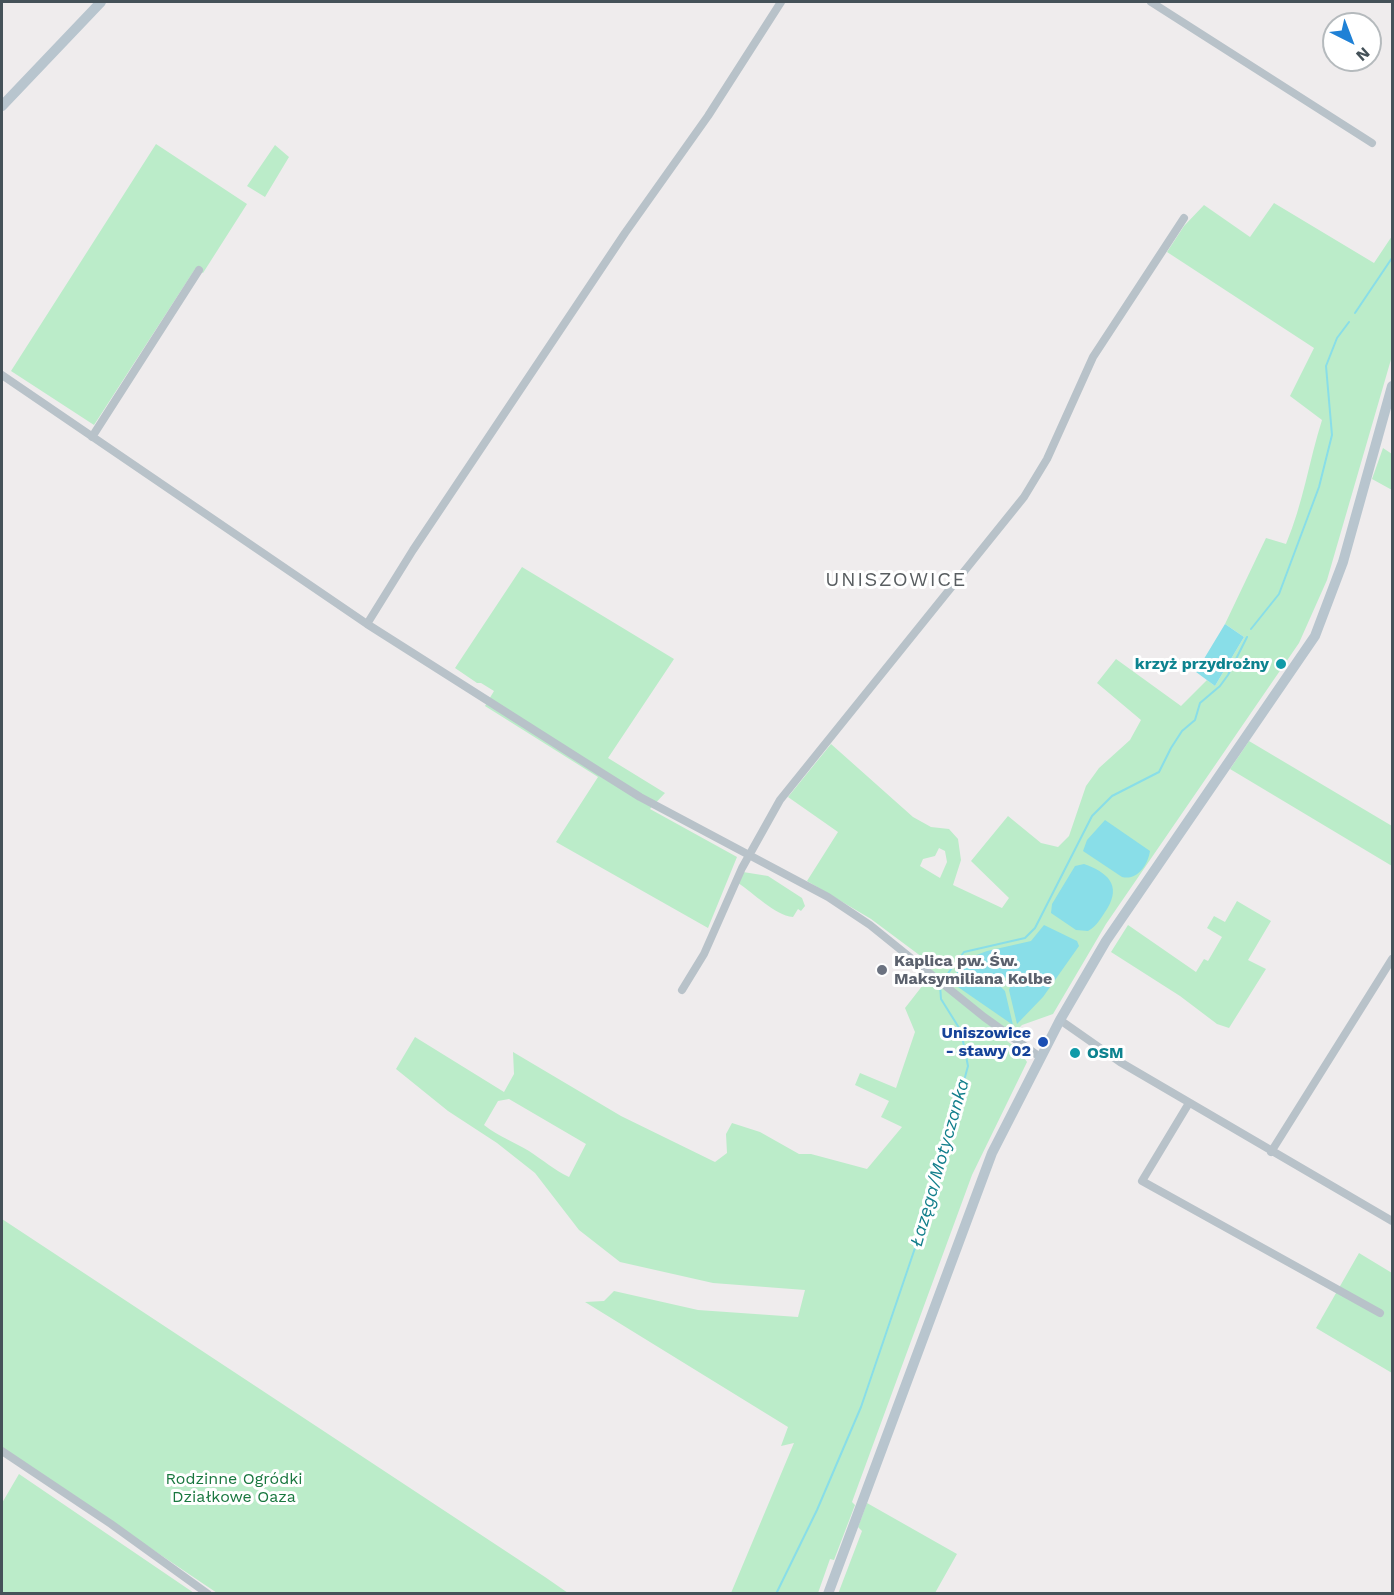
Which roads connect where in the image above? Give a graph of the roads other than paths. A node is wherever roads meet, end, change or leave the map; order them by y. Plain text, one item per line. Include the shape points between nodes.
1 (101, 2) edge
2 (781, 2) edge
3 (1151, 2) edge
4 (2, 106) edge
5 (1372, 143) dead end
6 (1184, 218) dead end
7 (199, 270) dead end
8 (2, 375) edge
9 (1392, 386) edge
10 (92, 437) junction
11 (368, 624) junction
12 (750, 856) junction
13 (1392, 959) edge
14 (682, 990) dead end
15 (1060, 1020) junction
16 (1040, 1057) junction
17 (1189, 1103) junction
18 (1271, 1152) junction
19 (1392, 1221) edge
20 (1380, 1312) dead end
21 (2, 1451) edge
22 (208, 1593) edge
23 (828, 1593) edge

1 - 4 street
2 - 11 street
3 - 5 street
6 - 12 street via 1092,357 1047,459 1024,497 780,800
7 - 10 street
8 - 10 street
9 - 15 street via 1343,562 1315,636 1118,923
10 - 11 street
11 - 12 street via 640,797
12 - 14 street via 704,954
12 - 16 street via 862,919
13 - 18 street
15 - 16 street
15 - 17 street
16 - 23 street via 978,1187
17 - 18 street
17 - 20 street via 1142,1181
18 - 19 street
21 - 22 street

